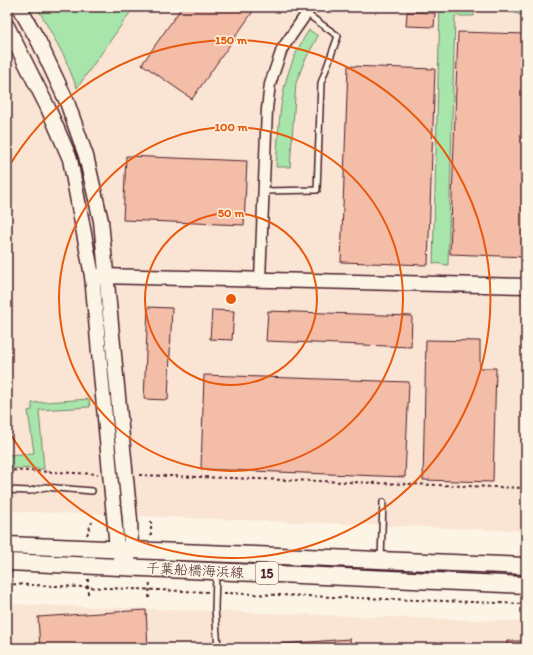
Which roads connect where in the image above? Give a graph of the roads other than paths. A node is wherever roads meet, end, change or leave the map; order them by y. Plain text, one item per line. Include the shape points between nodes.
1 (19, 7) edge
2 (309, 10) edge
3 (7, 26) edge
4 (264, 191) junction
5 (92, 276) junction
6 (107, 276) junction
7 (260, 279) junction
8 (526, 286) edge
9 (7, 490) edge
10 (92, 491) dead end
11 (383, 502) dead end
12 (7, 544) edge
13 (124, 549) junction
14 (381, 560) junction
15 (7, 562) edge
16 (526, 566) edge
17 (126, 567) junction
18 (216, 571) junction
19 (526, 585) edge
20 (218, 648) edge

1 - 6 street via 39,42 66,102 86,156 101,222
2 - 4 street via 282,49 270,84
2 - 4 lane via 338,36 321,83 317,190
3 - 5 street via 70,159
4 - 7 street
5 - 6 street
5 - 13 street
6 - 7 street
6 - 13 street
7 - 8 street
9 - 10 lane via 30,491 46,487
11 - 14 lane
12 - 13 main road, 千葉船橋海浜線 / 15
13 - 14 main road, 千葉船橋海浜線 / 15
13 - 17 street
14 - 16 main road, 千葉船橋海浜線 / 15
15 - 17 main road, 千葉船橋海浜線 / 15
17 - 18 main road, 千葉船橋海浜線 / 15
18 - 19 main road, 千葉船橋海浜線 / 15
18 - 20 lane

